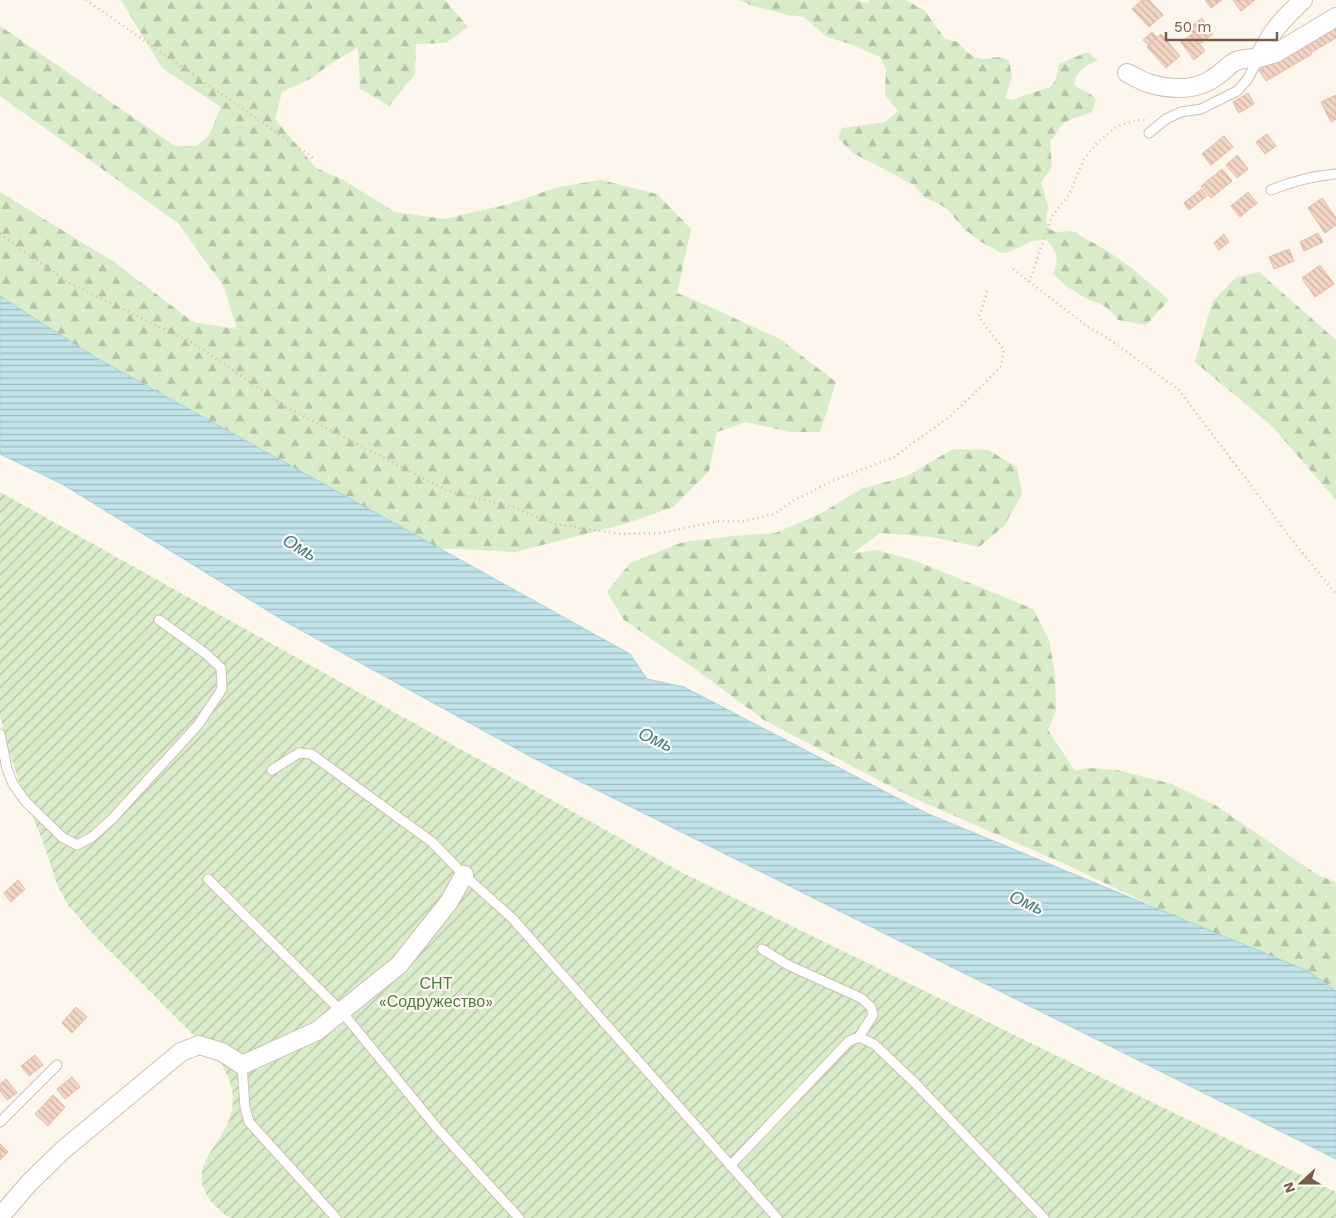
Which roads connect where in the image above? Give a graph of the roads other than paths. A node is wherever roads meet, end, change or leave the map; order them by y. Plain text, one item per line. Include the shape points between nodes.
1 (1303, 0) edge
2 (1336, 17) edge
3 (1259, 58) junction
4 (1127, 73) dead end
5 (1149, 133) dead end
6 (1336, 174) edge
7 (1271, 190) dead end
8 (159, 620) dead end
9 (0, 734) edge
10 (272, 770) dead end
11 (464, 875) junction
12 (208, 879) dead end
13 (762, 949) dead end
14 (342, 1012) junction
15 (859, 1037) junction
16 (57, 1065) dead end
17 (242, 1065) junction
18 (0, 1122) edge
19 (730, 1166) junction
20 (0, 1218) edge
21 (336, 1218) edge
22 (519, 1218) edge
23 (777, 1218) edge
24 (1044, 1218) edge

1 - 3 street via 1268,38
2 - 3 street via 1276,53
3 - 4 street via 1235,60 1209,81 1197,86 1170,88 1148,83
3 - 5 lane via 1237,91 1202,109 1181,112 1166,119
6 - 7 lane via 1294,180
8 - 9 lane via 221,668 222,689 198,725 92,837 77,844 62,837 26,802 12,784
10 - 11 lane via 299,754 311,754 432,842
11 - 14 street via 449,902 399,965
11 - 19 lane via 513,919
12 - 14 lane
13 - 15 lane via 788,965 861,998 871,1007 873,1015
14 - 17 street via 317,1031
14 - 22 lane via 437,1128
15 - 19 lane via 849,1041
15 - 24 lane via 874,1044 915,1082
16 - 18 lane
17 - 20 street via 222,1052 199,1045 181,1052 63,1150 29,1183
17 - 21 lane via 245,1107 250,1122
19 - 23 lane

